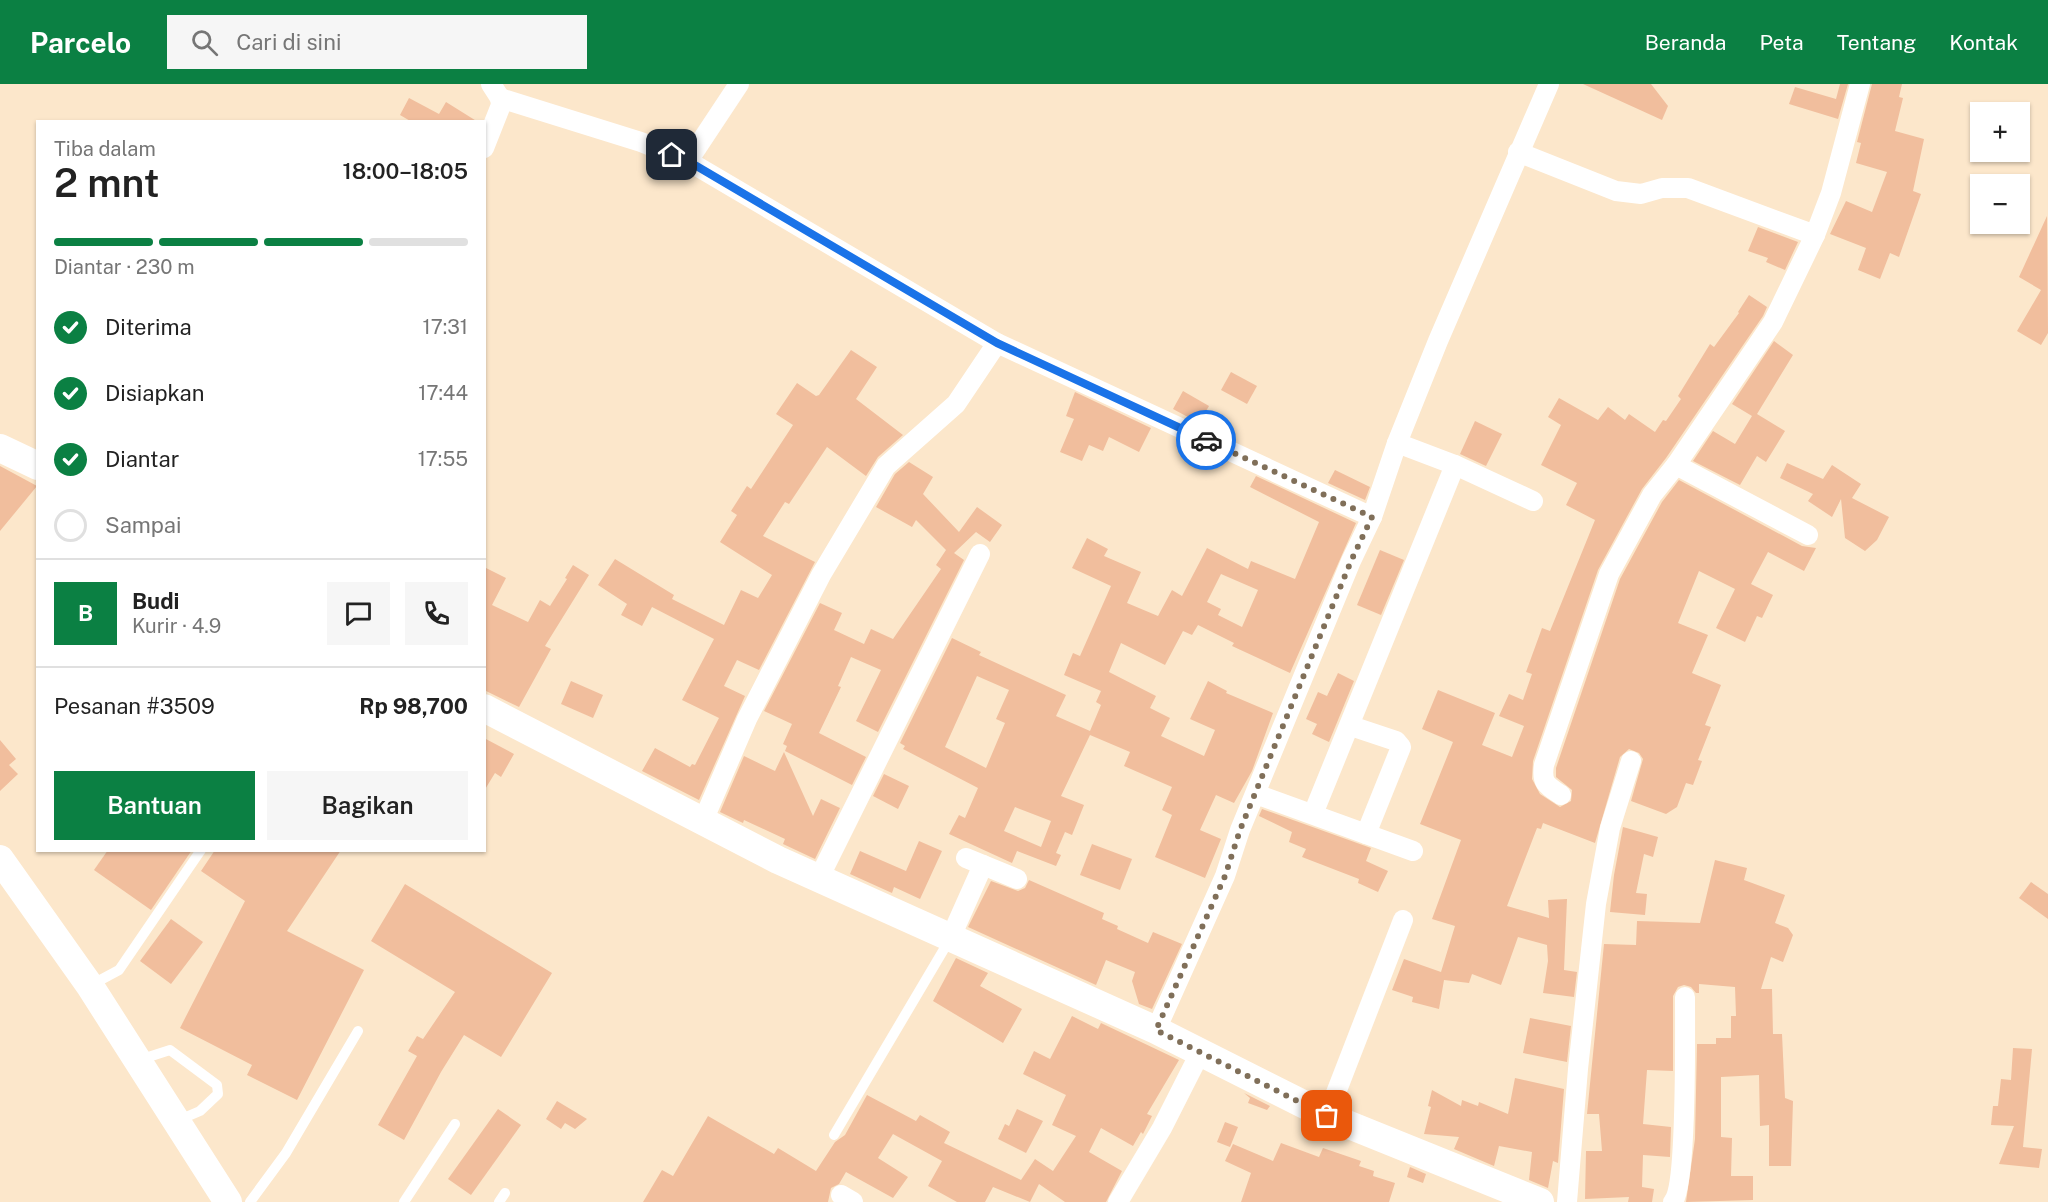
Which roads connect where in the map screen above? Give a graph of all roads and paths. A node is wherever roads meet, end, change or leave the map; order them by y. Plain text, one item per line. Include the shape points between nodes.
1 (739, 84) edge
2 (1549, 84) edge
3 (1860, 84) edge
4 (496, 91) edge
5 (486, 143) edge
6 (1518, 152) junction
7 (688, 161) junction
8 (1815, 235) junction
9 (997, 343) junction
10 (1398, 443) junction
11 (0, 448) edge
12 (36, 465) edge
13 (1455, 465) junction
14 (1676, 465) junction
15 (1533, 501) dead end
16 (1372, 517) junction
17 (1808, 535) dead end
18 (980, 554) dead end
19 (486, 709) edge
20 (1351, 726) junction
21 (1631, 762) dead end
22 (1256, 794) junction
23 (1561, 795) dead end
24 (1313, 814) junction
25 (703, 821) junction
26 (1366, 834) junction
27 (1413, 851) dead end
28 (200, 852) edge
29 (0, 859) edge
30 (819, 878) junction
31 (1017, 879) dead end
32 (1403, 920) dead end
33 (950, 939) junction
34 (90, 986) junction
35 (1685, 997) dead end
36 (358, 1030) dead end
37 (1156, 1030) junction
38 (1201, 1051) junction
39 (139, 1060) junction
40 (1327, 1116) junction
41 (175, 1122) junction
42 (455, 1124) dead end
43 (834, 1135) dead end
44 (228, 1202) edge
45 (250, 1202) edge
46 (404, 1202) edge
47 (1117, 1202) edge
48 (1540, 1202) edge
49 (1567, 1202) edge
50 (1673, 1202) edge

1 - 7 street
2 - 6 street
3 - 8 street via 1831,193
4 - 5 street via 501,105
4 - 7 street
6 - 8 street via 1616,191 1641,194 1662,188 1688,188
6 - 10 street
7 - 9 street
8 - 14 street via 1773,322
9 - 16 street
9 - 25 street via 956,404 886,466 816,585 747,718
10 - 13 street
10 - 16 street
11 - 12 street
13 - 15 street
13 - 20 street
14 - 17 street
14 - 23 street via 1652,495 1609,574 1544,765 1542,776 1546,785
16 - 22 street
18 - 30 street
19 - 25 street
20 - 24 street
20 - 26 street via 1396,741 1401,747
21 - 49 street via 1610,828 1596,904
22 - 24 street
22 - 37 street via 1225,876
24 - 26 street
25 - 30 street
26 - 27 street
28 - 34 lane via 119,970
29 - 34 street
30 - 33 street
31 - 33 street via 974,861
32 - 40 street
33 - 37 street
33 - 43 lane
34 - 39 street
35 - 50 street via 1682,1155
36 - 45 lane via 286,1153
37 - 38 street
38 - 40 street
38 - 47 street via 1162,1128
39 - 41 street
39 - 41 lane via 170,1050 217,1085 218,1094 201,1111
40 - 48 street
41 - 44 street
42 - 46 lane

